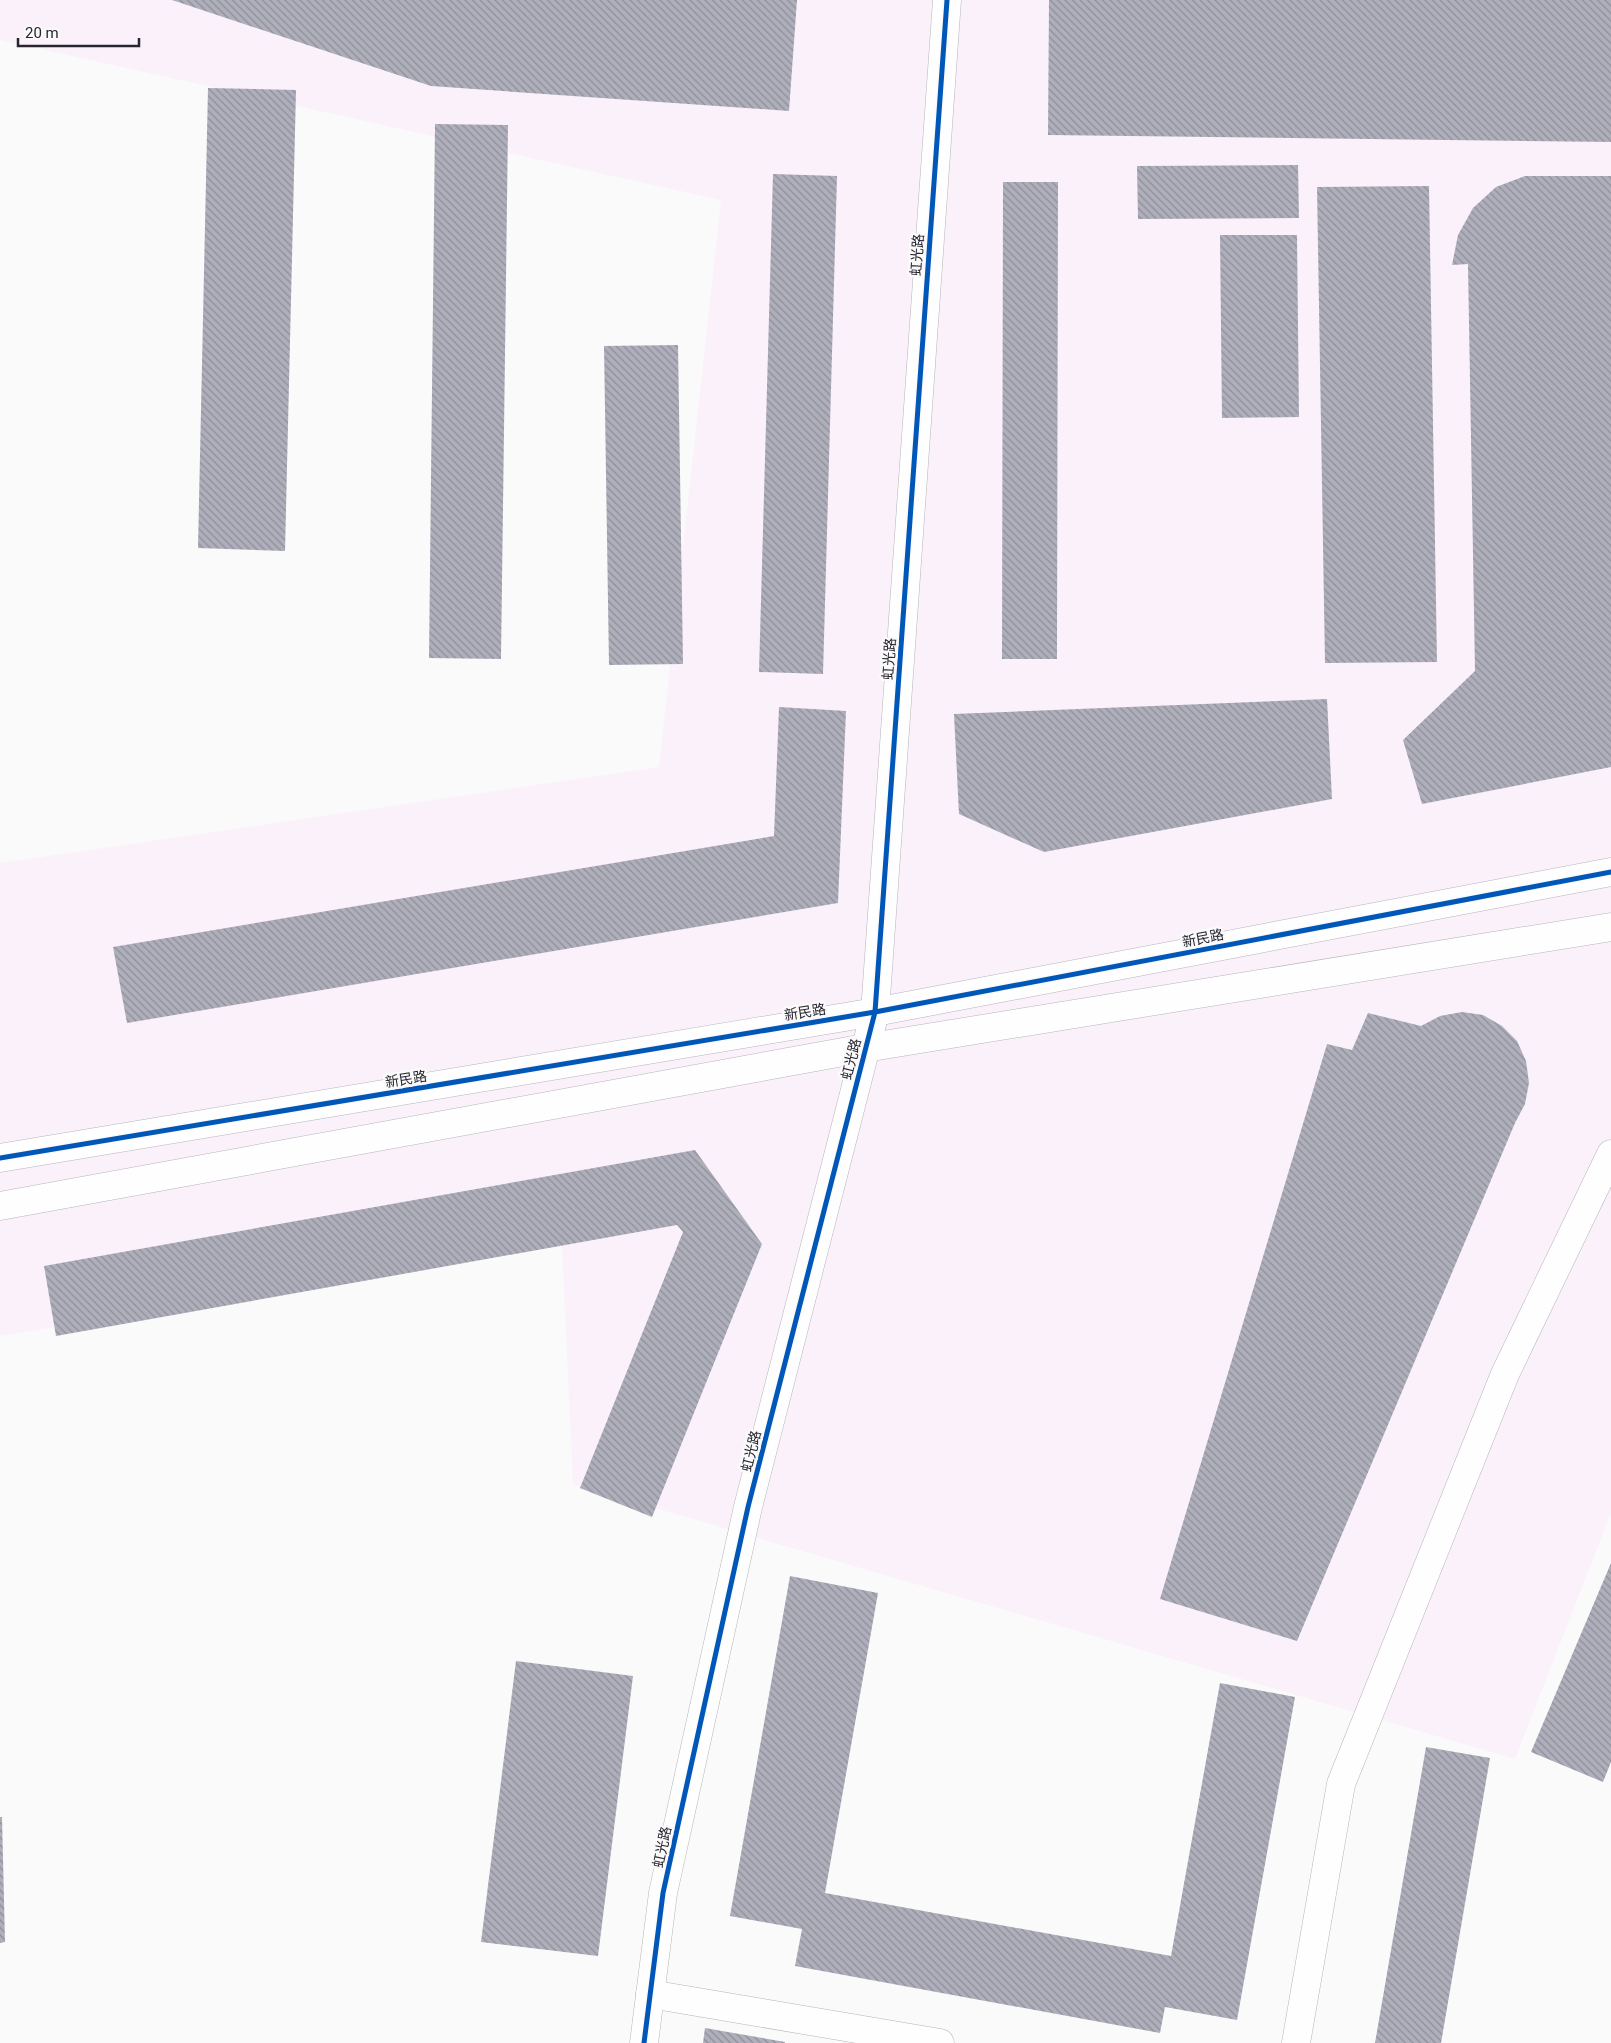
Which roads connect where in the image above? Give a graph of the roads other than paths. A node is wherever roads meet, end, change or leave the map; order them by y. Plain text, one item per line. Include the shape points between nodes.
1 (947, 0) edge
2 (1611, 872) edge
3 (1611, 927) edge
4 (875, 1012) junction
5 (866, 1048) junction
6 (1611, 1154) edge
7 (0, 1158) edge
8 (0, 1206) edge
9 (650, 1994) junction
10 (644, 2043) edge
11 (940, 2043) edge
12 (1296, 2043) edge

1 - 4 street, 虹光路
2 - 4 street, 新民路
3 - 5 street
4 - 5 street, 虹光路
4 - 7 street, 新民路
5 - 8 street
5 - 9 street, 虹光路 via 748,1507 663,1893
6 - 12 street via 1505,1374 1341,1784
9 - 10 street, 虹光路
9 - 11 street

